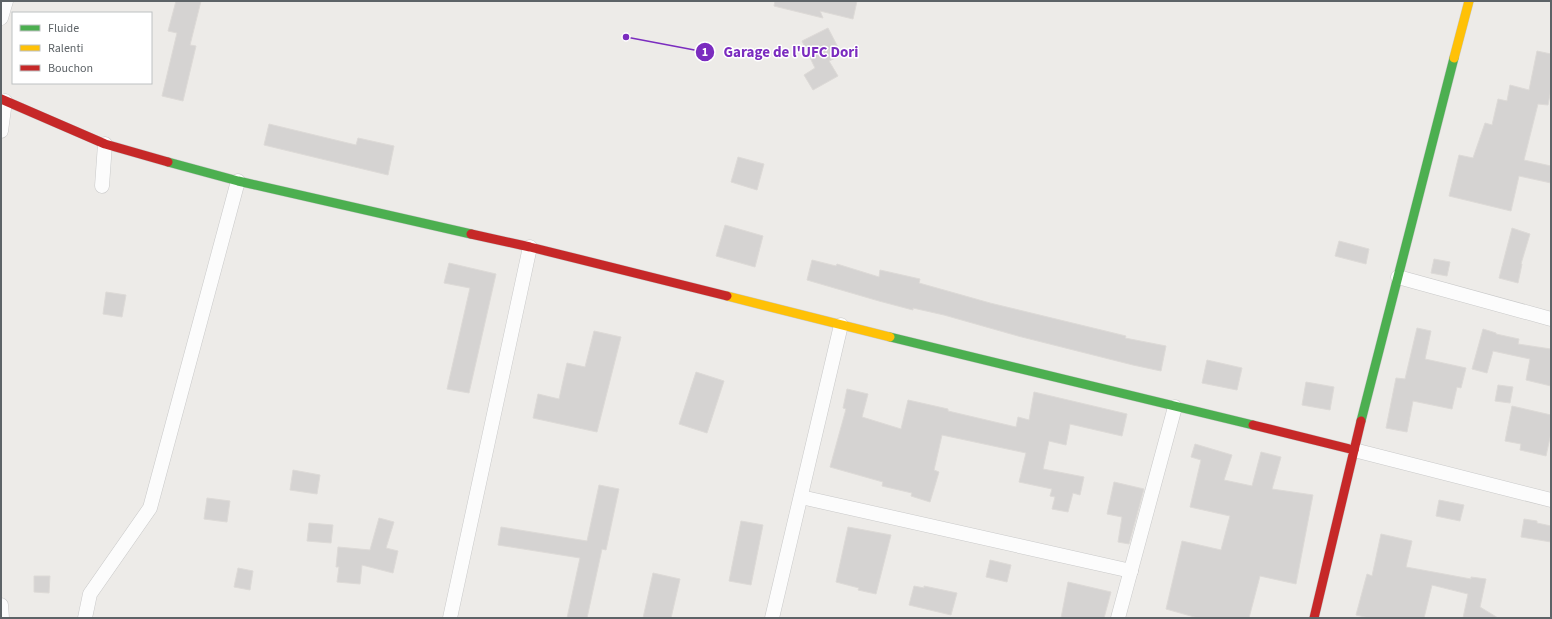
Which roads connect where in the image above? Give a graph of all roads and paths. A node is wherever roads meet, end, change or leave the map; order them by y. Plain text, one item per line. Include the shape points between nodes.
1 (6, 1) edge
2 (1469, 1) edge
3 (1, 18) edge
4 (3, 100) edge
5 (1, 131) edge
6 (105, 144) junction
7 (238, 181) junction
8 (102, 186) dead end
9 (530, 247) junction
10 (1398, 277) junction
11 (1551, 319) edge
12 (841, 325) junction
13 (1175, 407) junction
14 (1354, 450) junction
15 (801, 497) junction
16 (1551, 500) edge
17 (1130, 571) junction
18 (1, 605) edge
19 (2, 618) edge
20 (86, 618) edge
21 (450, 618) edge
22 (772, 618) edge
23 (1118, 618) edge
24 (1314, 618) edge

1 - 3 street
2 - 10 street
4 - 5 street
4 - 6 street
6 - 7 street
6 - 8 street
7 - 9 street
7 - 20 street via 150,508 90,594
9 - 12 street
9 - 21 street
10 - 11 street
10 - 14 street
12 - 13 street
12 - 15 street
13 - 14 street
13 - 17 street
14 - 16 street
14 - 24 street
15 - 17 street
15 - 22 street
17 - 23 street
18 - 19 street

